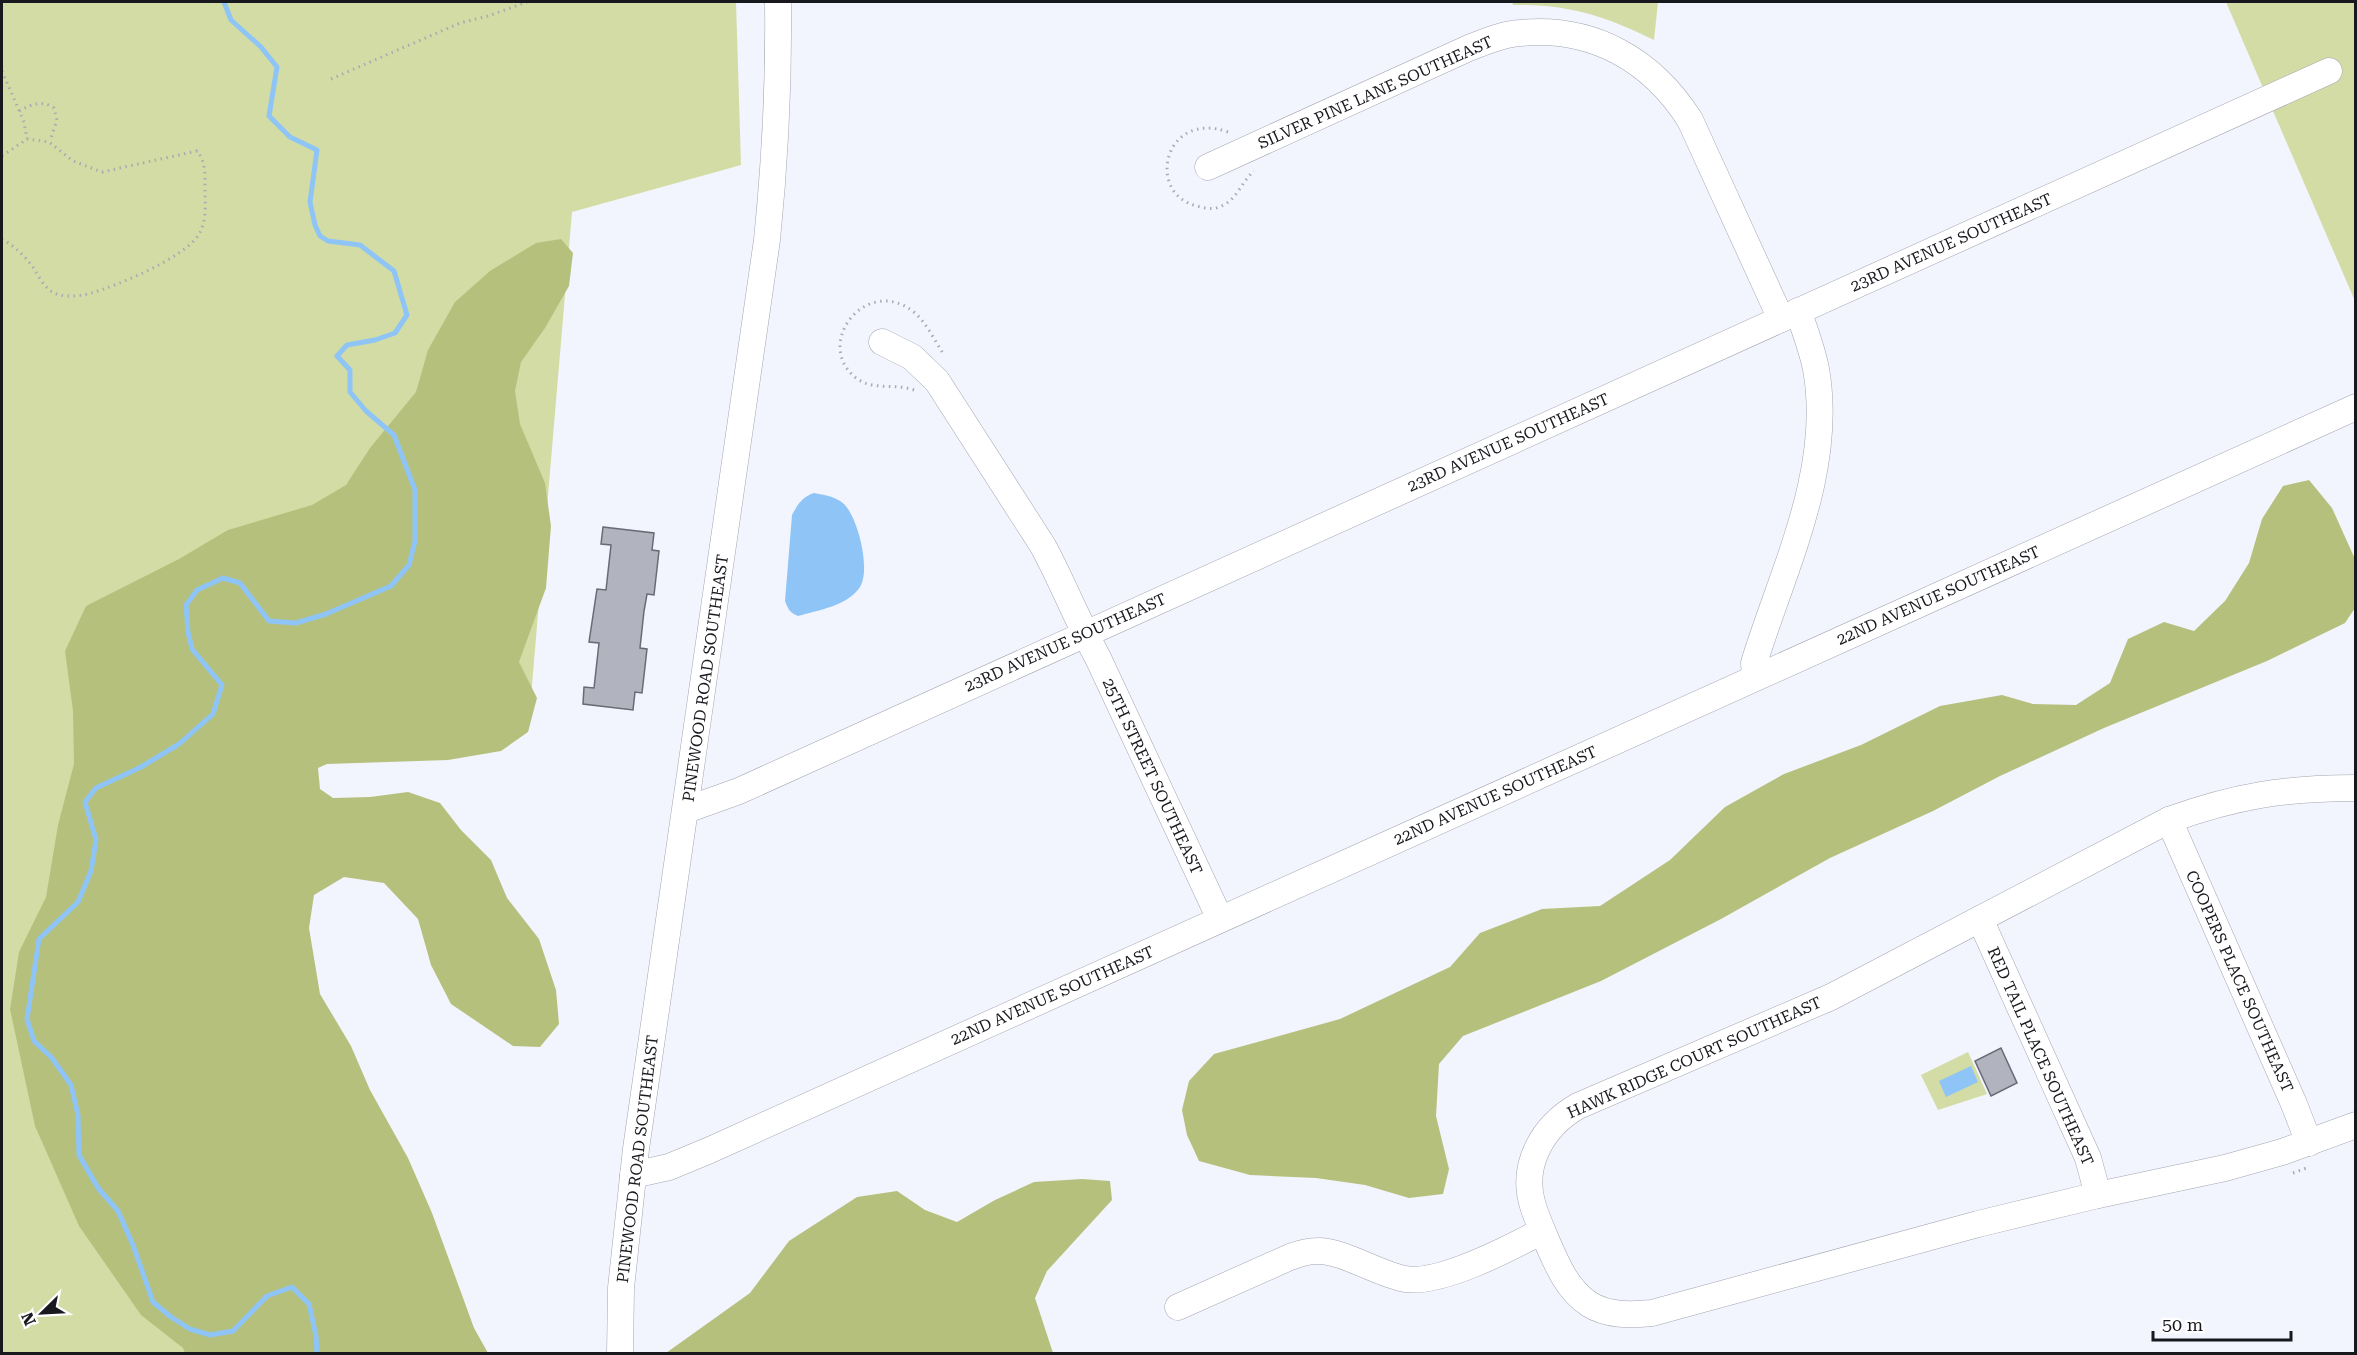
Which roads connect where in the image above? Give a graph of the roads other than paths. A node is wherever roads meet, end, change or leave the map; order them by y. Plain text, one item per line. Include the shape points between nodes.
1 (778, 2) edge
2 (2329, 71) dead end
3 (1208, 167) dead end
4 (1790, 315) junction
5 (882, 342) dead end
6 (2355, 407) edge
7 (1084, 633) junction
8 (1755, 677) junction
9 (2355, 788) edge
10 (686, 810) junction
11 (2169, 820) junction
12 (1220, 919) junction
13 (1980, 919) junction
14 (2355, 1125) edge
15 (2309, 1143) junction
16 (633, 1175) junction
17 (2098, 1194) junction
18 (1542, 1230) junction
19 (1178, 1307) dead end
20 (620, 1353) edge

1 - 10 street, PINEWOOD ROAD SOUTHEAST via 775,165 767,240
2 - 4 street, 23RD AVENUE SOUTHEAST
3 - 4 street, SILVER PINE LANE SOUTHEAST via 1497,38 1539,32 1582,38 1639,63 1678,102
4 - 7 street, 23RD AVENUE SOUTHEAST
4 - 8 street, SILVER PINE LANE SOUTHEAST via 1816,368 1816,455 1790,562 1754,663
5 - 7 street, 25TH STREET SOUTHEAST via 912,357 937,381 1043,546
6 - 8 street, 22ND AVENUE SOUTHEAST
7 - 10 street, 23RD AVENUE SOUTHEAST via 730,795
7 - 12 street, 25TH STREET SOUTHEAST
8 - 12 street, 22ND AVENUE SOUTHEAST
9 - 11 street, HAWK RIDGE COURT SOUTHEAST via 2260,794
10 - 16 street, PINEWOOD ROAD SOUTHEAST
11 - 13 street, HAWK RIDGE COURT SOUTHEAST
11 - 15 street, COOPERS PLACE SOUTHEAST
12 - 16 street, 22ND AVENUE SOUTHEAST via 710,1150 669,1167
13 - 17 street, RED TAIL PLACE SOUTHEAST via 2088,1158
13 - 18 street, HAWK RIDGE COURT SOUTHEAST via 1788,1017 1561,1116 1539,1143 1529,1175 1532,1205
14 - 15 street, HAWK RIDGE COURT SOUTHEAST
15 - 17 street, HAWK RIDGE COURT SOUTHEAST via 2225,1168
16 - 20 street, PINEWOOD ROAD SOUTHEAST via 621,1288
17 - 18 street, HAWK RIDGE COURT SOUTHEAST via 1637,1314 1606,1311 1589,1304 1564,1279
18 - 19 street via 1450,1273 1420,1280 1388,1275 1334,1254 1305,1253

